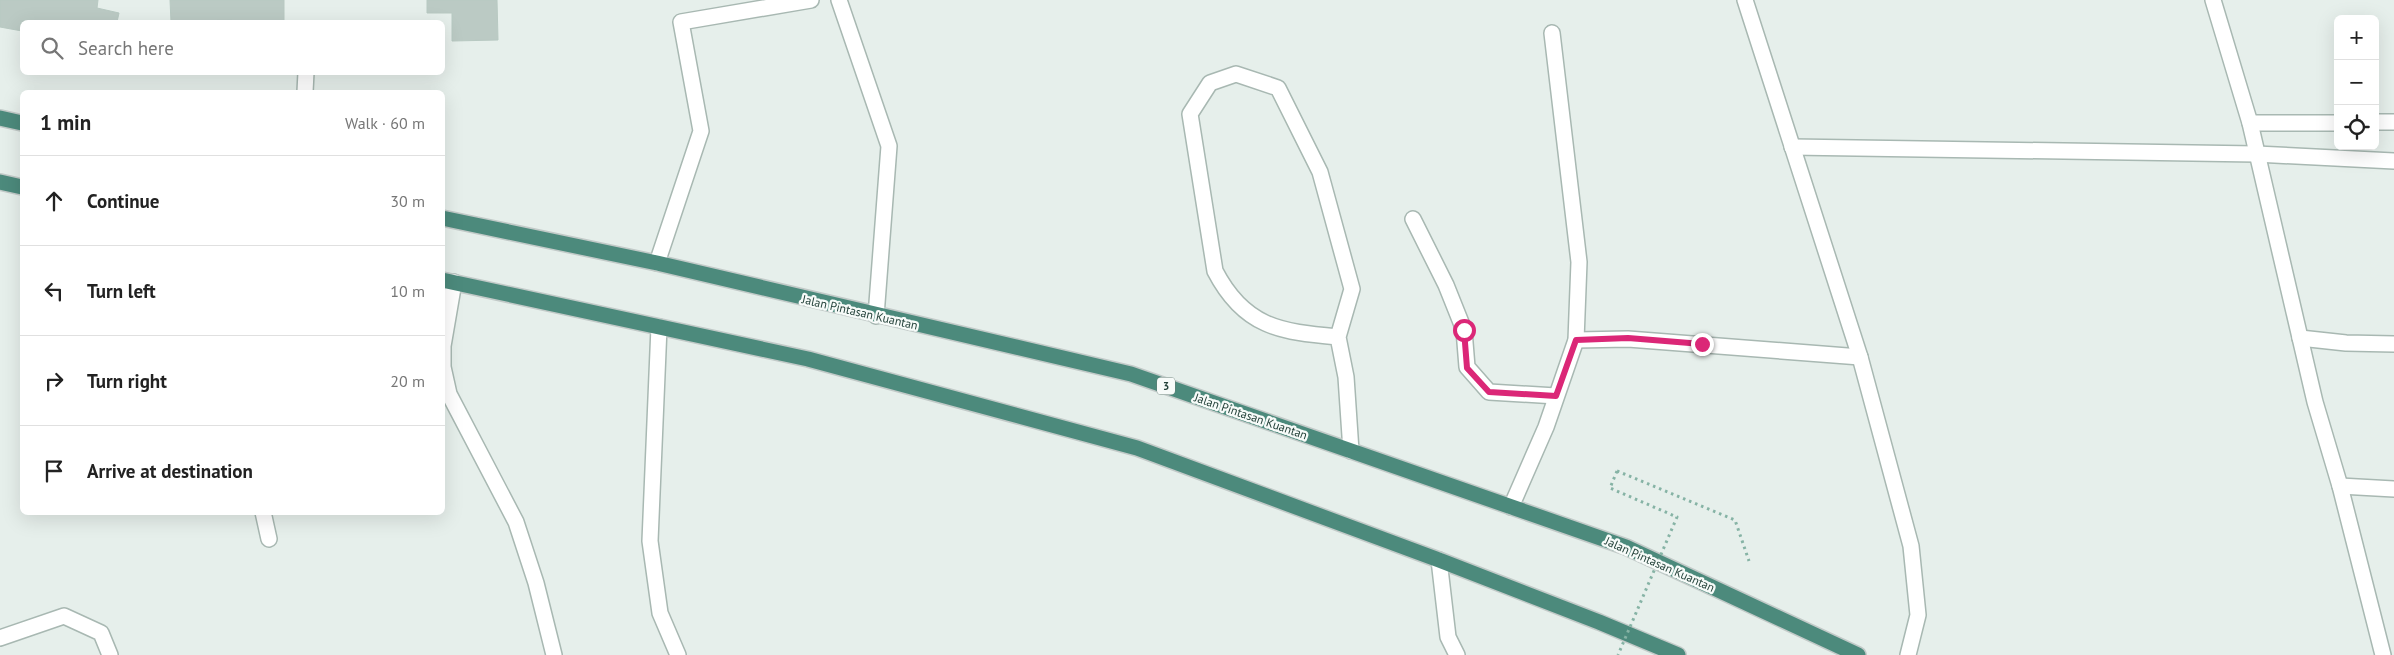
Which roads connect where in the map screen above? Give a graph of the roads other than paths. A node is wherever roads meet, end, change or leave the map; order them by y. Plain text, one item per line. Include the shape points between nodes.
1 (811, 0) edge
2 (839, 0) edge
3 (1745, 0) edge
4 (2213, 0) edge
5 (1552, 32) dead end
6 (306, 75) edge
7 (305, 90) edge
8 (0, 118) edge
9 (2379, 122) edge
10 (2394, 122) edge
11 (20, 123) edge
12 (2250, 123) junction
13 (2334, 123) edge
14 (1792, 147) junction
15 (2256, 154) junction
16 (2394, 161) edge
17 (0, 182) edge
18 (20, 187) edge
19 (445, 219) edge
20 (1413, 219) dead end
21 (657, 263) junction
22 (448, 281) edge
23 (876, 316) junction
24 (445, 320) edge
25 (659, 327) junction
26 (1338, 336) junction
27 (2300, 338) junction
28 (1576, 340) junction
29 (2394, 344) edge
30 (1860, 357) junction
31 (445, 376) edge
32 (1556, 396) junction
33 (1351, 451) junction
34 (2340, 486) junction
35 (2394, 489) edge
36 (1511, 507) junction
37 (263, 515) edge
38 (269, 539) dead end
39 (1439, 560) junction
40 (0, 638) edge
41 (110, 655) edge
42 (554, 655) edge
43 (678, 655) edge
44 (1457, 655) edge
45 (1678, 655) edge
46 (1858, 655) edge
47 (1908, 655) edge
48 (2383, 655) edge

1 - 21 street via 681,22 701,131
2 - 23 street via 889,146
3 - 14 street
4 - 12 street
5 - 28 street via 1579,262
6 - 7 street
8 - 11 highway
9 - 10 street
12 - 13 street
12 - 15 street
14 - 15 street
14 - 30 street
15 - 16 street
15 - 27 street
17 - 18 highway
19 - 21 highway, Jalan Pintasan Kuantan / 3
20 - 32 street via 1464,330 1467,368 1489,392
21 - 23 highway, Jalan Pintasan Kuantan / 3
22 - 24 street
22 - 25 highway
23 - 33 highway, Jalan Pintasan Kuantan / 3 via 1131,374
25 - 39 highway via 808,359 1136,448
25 - 43 street via 650,541 660,613
26 - 26 street via 1352,289 1320,172 1278,88 1236,74 1210,84 1190,114 1215,271 1226,292 1248,316 1295,333
26 - 33 street via 1346,377
27 - 29 street
27 - 34 street
28 - 30 street via 1628,338
28 - 32 street
30 - 47 street via 1912,546 1918,615
31 - 42 street via 449,394 516,522
32 - 36 street
33 - 36 highway, Jalan Pintasan Kuantan / 3
34 - 35 street
34 - 48 street
36 - 46 highway, Jalan Pintasan Kuantan / 3 via 1626,547
37 - 38 street
39 - 44 street via 1448,637
39 - 45 highway
40 - 41 street via 64,616 101,633

